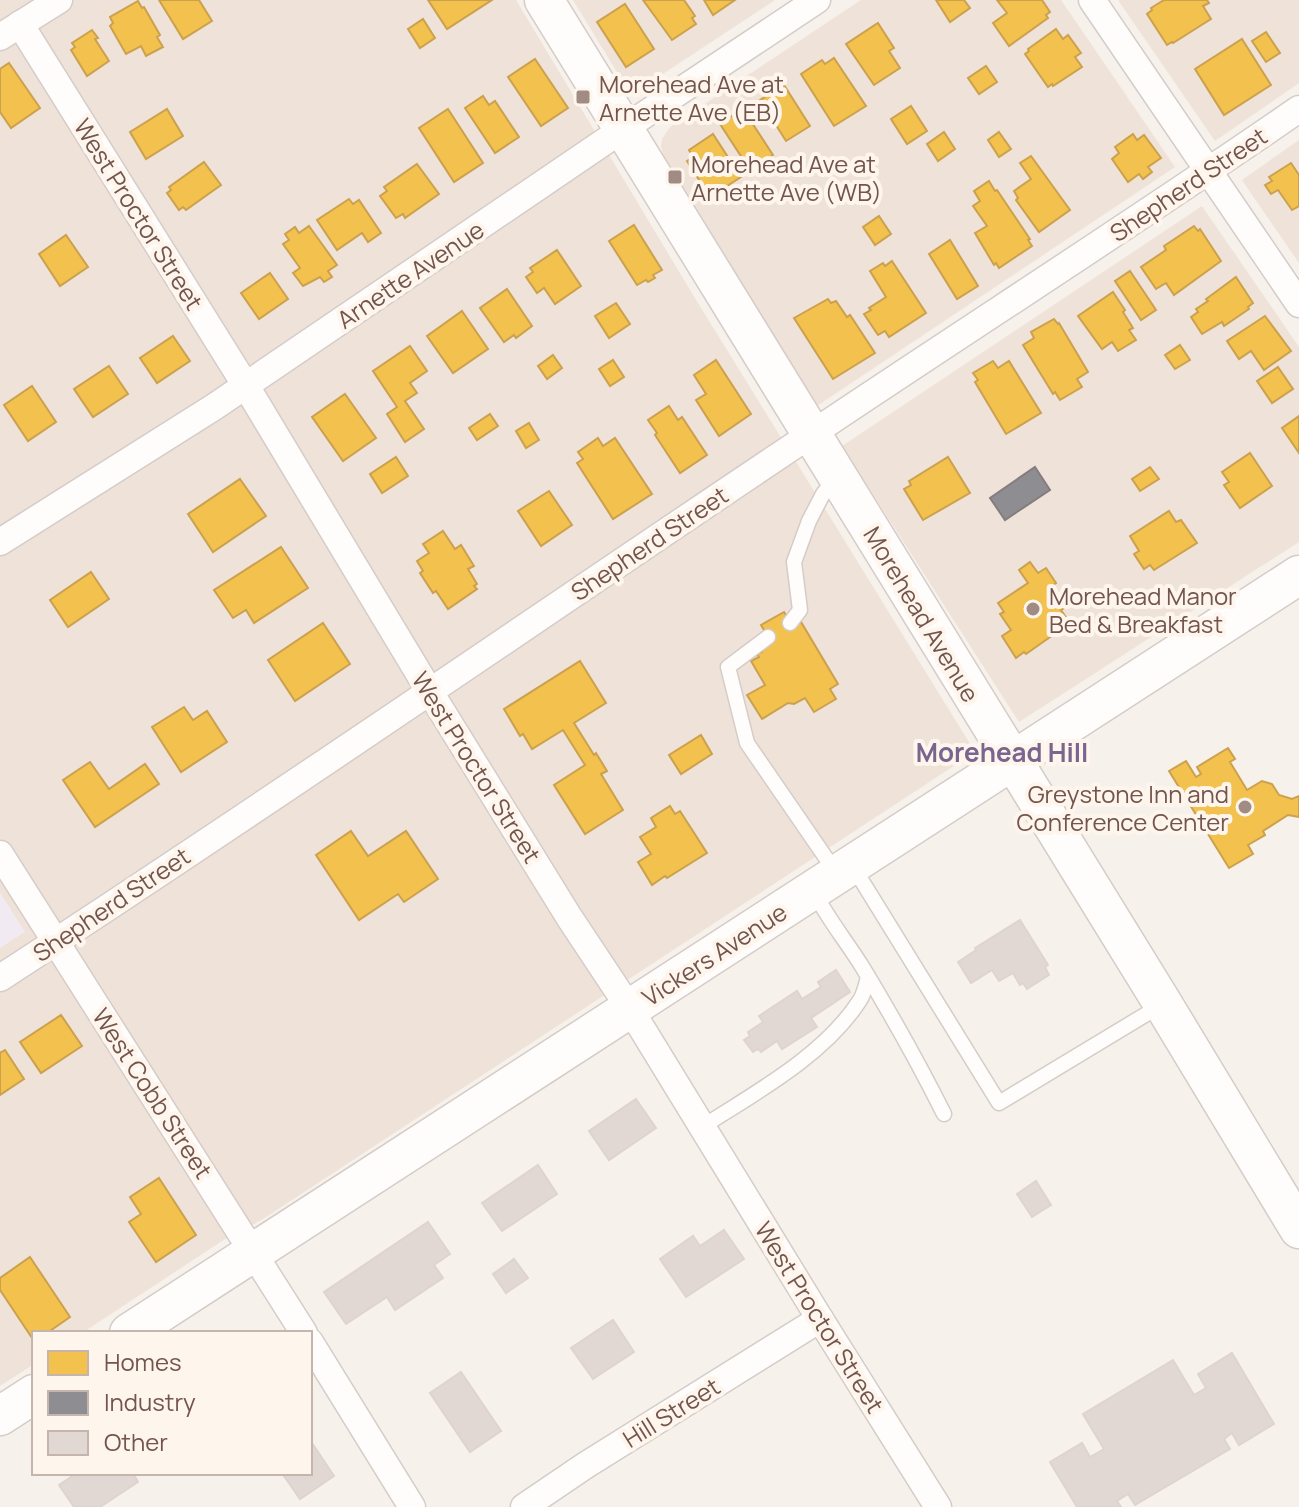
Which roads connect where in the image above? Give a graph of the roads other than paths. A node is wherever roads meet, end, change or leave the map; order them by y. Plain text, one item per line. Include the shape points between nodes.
1 (59, 0) edge
2 (544, 0) edge
3 (817, 0) edge
4 (1092, 0) edge
5 (10, 30) edge
6 (1299, 109) edge
7 (623, 129) junction
8 (1209, 171) junction
9 (1299, 304) edge
10 (246, 386) junction
11 (812, 434) junction
12 (837, 475) junction
13 (0, 542) edge
14 (1299, 575) edge
15 (790, 623) dead end
16 (768, 637) dead end
17 (430, 692) junction
18 (1012, 761) junction
19 (0, 854) edge
20 (834, 876) junction
21 (56, 941) junction
22 (868, 977) junction
23 (0, 978) edge
24 (1163, 1004) junction
25 (630, 1009) junction
26 (944, 1114) dead end
27 (702, 1127) junction
28 (1299, 1229) edge
29 (254, 1252) junction
30 (820, 1319) junction
31 (132, 1331) edge
32 (303, 1331) edge
33 (312, 1345) edge
34 (32, 1395) edge
35 (0, 1416) edge
36 (412, 1507) edge
37 (524, 1507) edge
38 (938, 1507) edge

1 - 5 street
2 - 7 street, Morehead Avenue
3 - 7 street, Arnette Avenue
4 - 8 street
5 - 10 street, West Proctor Street
6 - 8 street, Shepherd Street
7 - 10 street, Arnette Avenue
7 - 11 street, Morehead Avenue
8 - 9 street
8 - 11 street, Shepherd Street
10 - 13 street, Arnette Avenue
10 - 17 street, West Proctor Street
11 - 12 street, Morehead Avenue
11 - 17 street, Shepherd Street
12 - 15 lane via 809,521 794,562 800,610
12 - 18 street, Morehead Avenue
14 - 18 street, Vickers Avenue
16 - 20 lane via 728,667 747,743
17 - 21 street, Shepherd Street
17 - 25 street, West Proctor Street
18 - 20 street, Vickers Avenue
18 - 24 street, Morehead Avenue
19 - 21 street, West Cobb Street
20 - 22 lane via 822,908
20 - 24 lane via 999,1103
20 - 25 street, Vickers Avenue
21 - 23 street, Shepherd Street
21 - 29 street, West Cobb Street
22 - 26 lane
22 - 27 lane via 862,998 823,1043
24 - 28 street, Morehead Avenue
25 - 27 street, West Proctor Street
25 - 29 street, Vickers Avenue
27 - 30 street, West Proctor Street
29 - 31 street, Vickers Avenue
29 - 32 street, West Cobb Street
30 - 37 street, Hill Street
30 - 38 street, West Proctor Street
33 - 36 street
34 - 35 street

